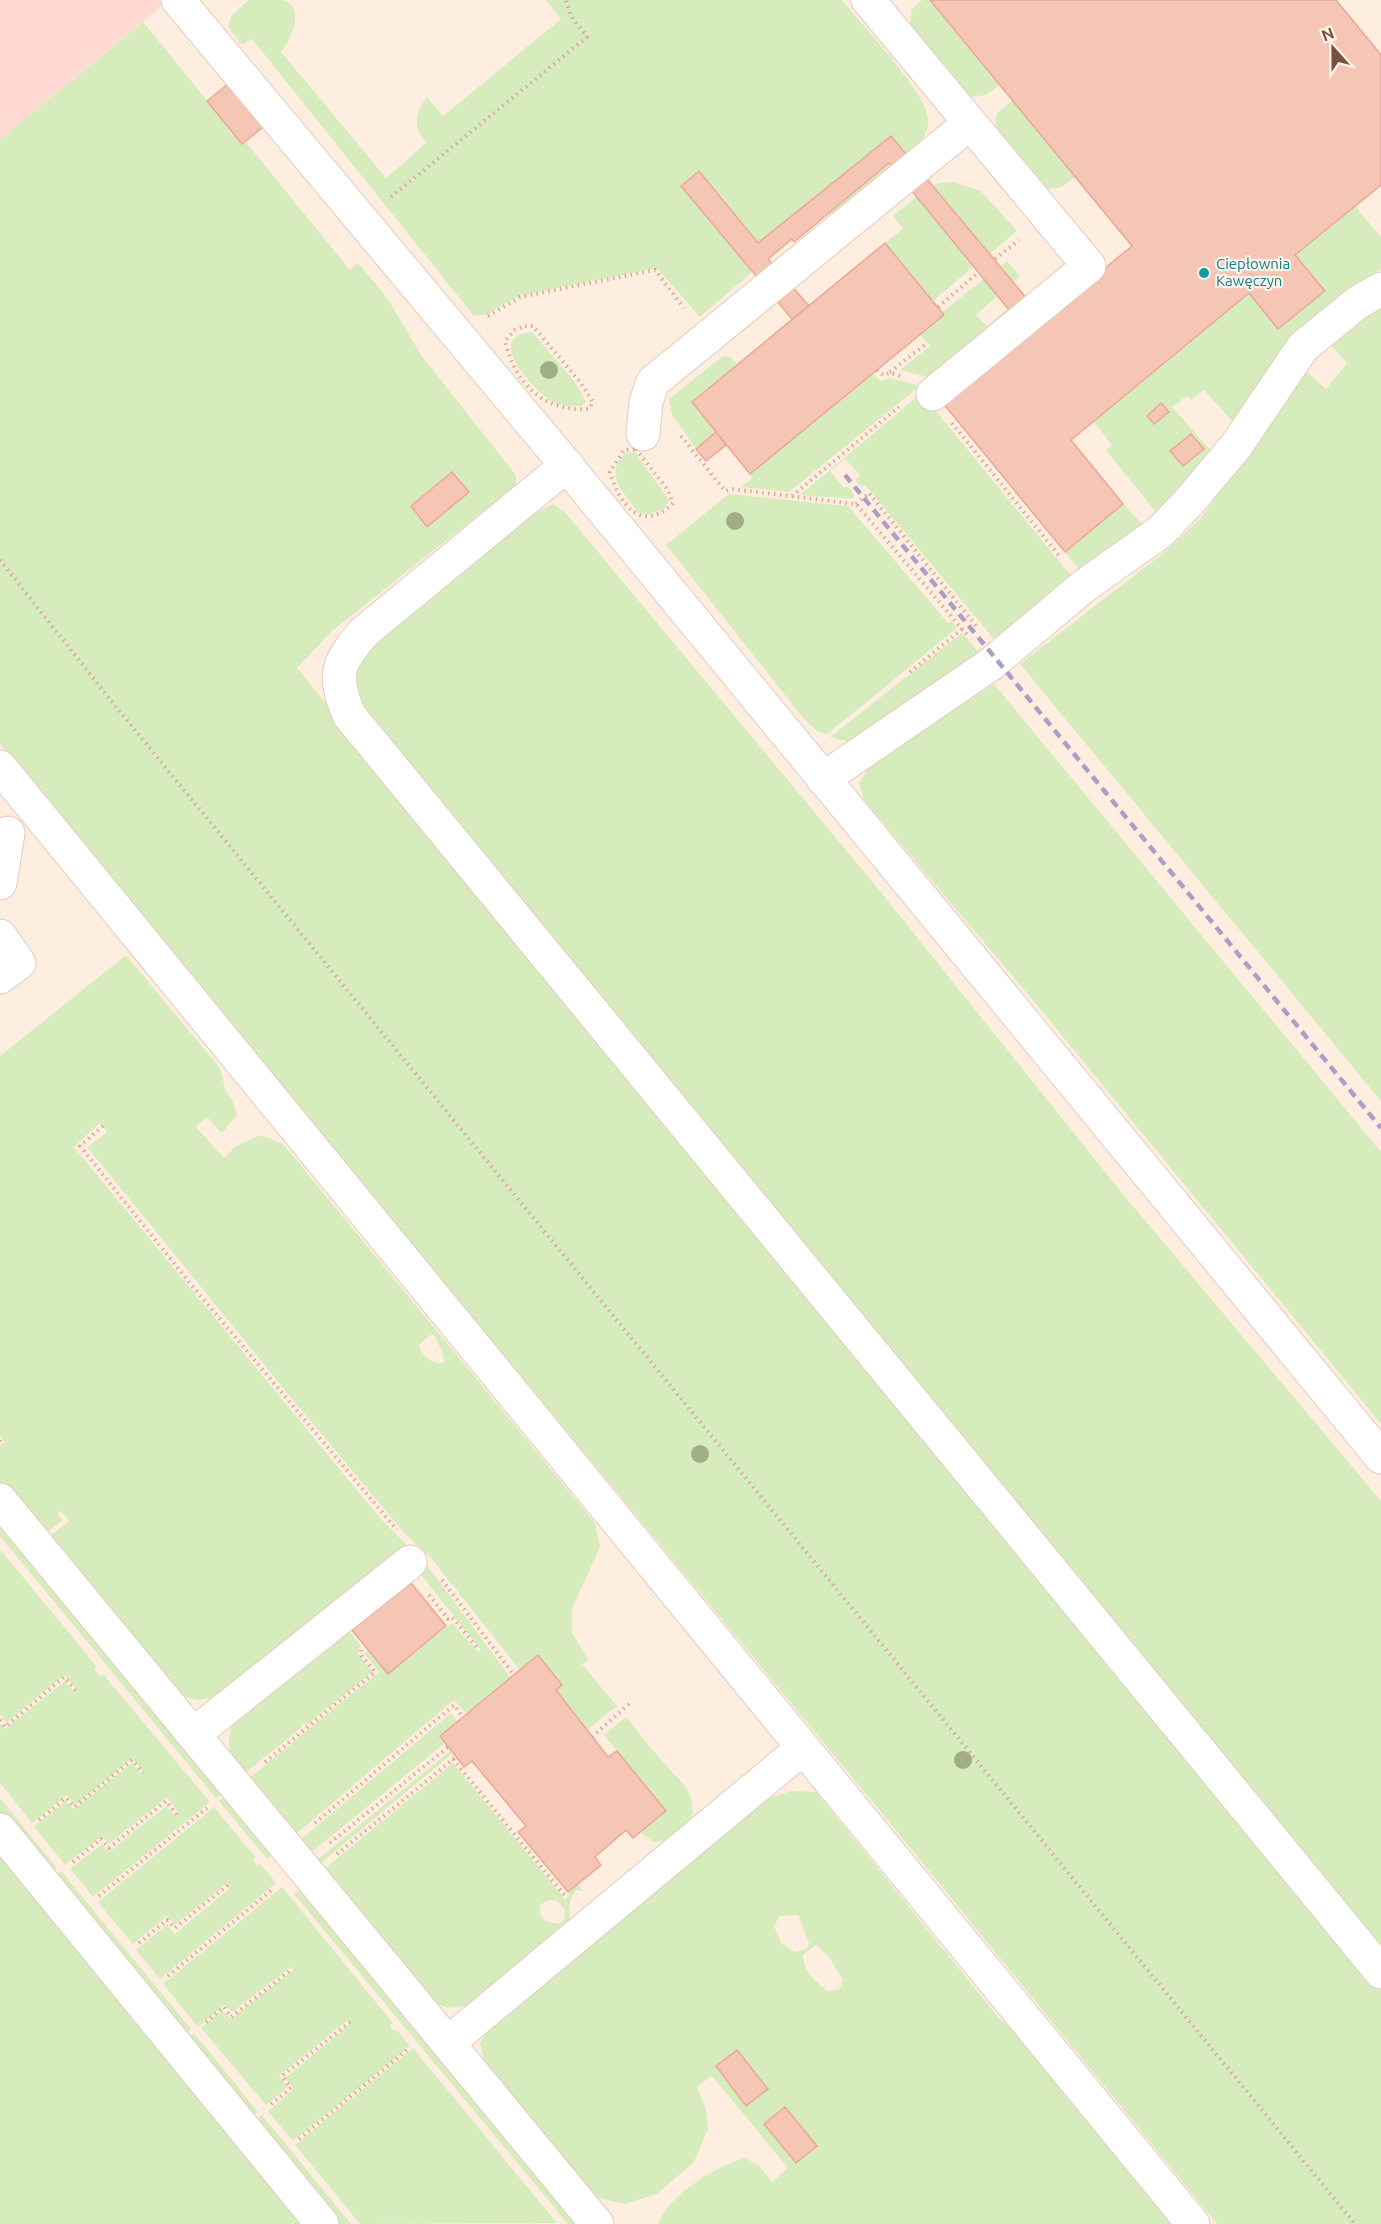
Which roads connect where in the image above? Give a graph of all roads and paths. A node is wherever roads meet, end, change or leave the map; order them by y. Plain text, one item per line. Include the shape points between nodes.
1 (178, 0) edge
2 (567, 0) edge
3 (868, 0) edge
4 (970, 123) junction
5 (385, 202) dead end
6 (978, 273) dead end
7 (1381, 289) edge
8 (938, 307) dead end
9 (686, 310) dead end
10 (485, 317) dead end
11 (926, 344) dead end
12 (890, 373) dead end
13 (936, 392) junction
14 (541, 400) joint
15 (676, 430) dead end
16 (643, 434) dead end
17 (567, 465) junction
18 (792, 496) junction
19 (856, 504) junction
20 (632, 512) joint
21 (0, 560) edge
22 (1084, 586) junction
23 (996, 660) junction
24 (0, 767) edge
25 (823, 779) junction
26 (8, 833) dead end
27 (0, 883) edge
28 (0, 936) edge
29 (0, 977) edge
30 (103, 1126) dead end
31 (1381, 1458) edge
32 (0, 1500) edge
33 (414, 1559) junction
34 (365, 1646) dead end
35 (478, 1649) dead end
36 (514, 1675) dead end
37 (76, 1691) dead end
38 (630, 1703) dead end
39 (463, 1717) dead end
40 (0, 1720) edge
41 (301, 1725) dead end
42 (305, 1730) junction
43 (194, 1734) junction
44 (592, 1737) dead end
45 (448, 1747) dead end
46 (803, 1748) junction
47 (142, 1773) dead end
48 (225, 1794) junction
49 (177, 1815) dead end
50 (15, 1829) edge
51 (300, 1863) junction
52 (64, 1869) dead end
53 (228, 1885) dead end
54 (566, 1897) dead end
55 (92, 1902) dead end
56 (131, 1949) dead end
57 (292, 1969) dead end
58 (1381, 1972) edge
59 (159, 1984) dead end
60 (350, 2022) dead end
61 (203, 2024) dead end
62 (449, 2042) junction
63 (414, 2044) dead end
64 (263, 2110) dead end
65 (292, 2145) dead end
66 (322, 2224) edge
67 (597, 2224) edge
68 (1193, 2224) edge
69 (1355, 2224) edge

1 - 17 lane
2 - 5 path via 571,16 587,37
3 - 4 lane
4 - 13 lane via 1089,266
4 - 16 lane via 653,382 646,402
6 - 8 path
7 - 22 lane via 1356,303 1303,347 1236,446 1188,504 1160,532
9 - 10 path via 655,270 520,297
11 - 12 path
13 - 18 path via 931,383 926,385
13 - 22 path via 936,403
14 - 14 path via 567,411 589,409 593,402 532,326 525,326 505,341 518,373
15 - 18 path via 725,491
17 - 25 lane
17 - 58 lane via 363,633 342,658 339,690 349,714
18 - 19 path
19 - 23 path
19 - 23 path via 868,493
20 - 20 path via 615,490 610,472 624,450 636,449 673,503 653,516
21 - 69 path via 855,1615
22 - 23 lane
23 - 25 lane
24 - 46 lane
25 - 31 lane
26 - 27 lane
28 - 29 lane via 19,963
30 - 33 path via 80,1146
32 - 43 lane
33 - 35 path via 448,1620 452,1617
33 - 36 path
33 - 43 lane
34 - 42 path via 361,1655 375,1672
37 - 40 path via 64,1677 5,1726
38 - 44 path
39 - 51 path via 454,1705
41 - 42 path
42 - 48 path
43 - 48 lane
45 - 51 path
46 - 62 lane
46 - 68 lane
47 - 50 path via 132,1760 74,1807 66,1798
48 - 51 lane
48 - 55 path
49 - 52 path via 166,1801 109,1848 102,1839
50 - 66 lane
51 - 54 path via 455,1758
51 - 59 path
51 - 62 lane
53 - 56 path via 175,1928 167,1920
57 - 61 path via 231,2017 224,2007
60 - 64 path via 282,2076 291,2088
62 - 67 lane
63 - 65 path

